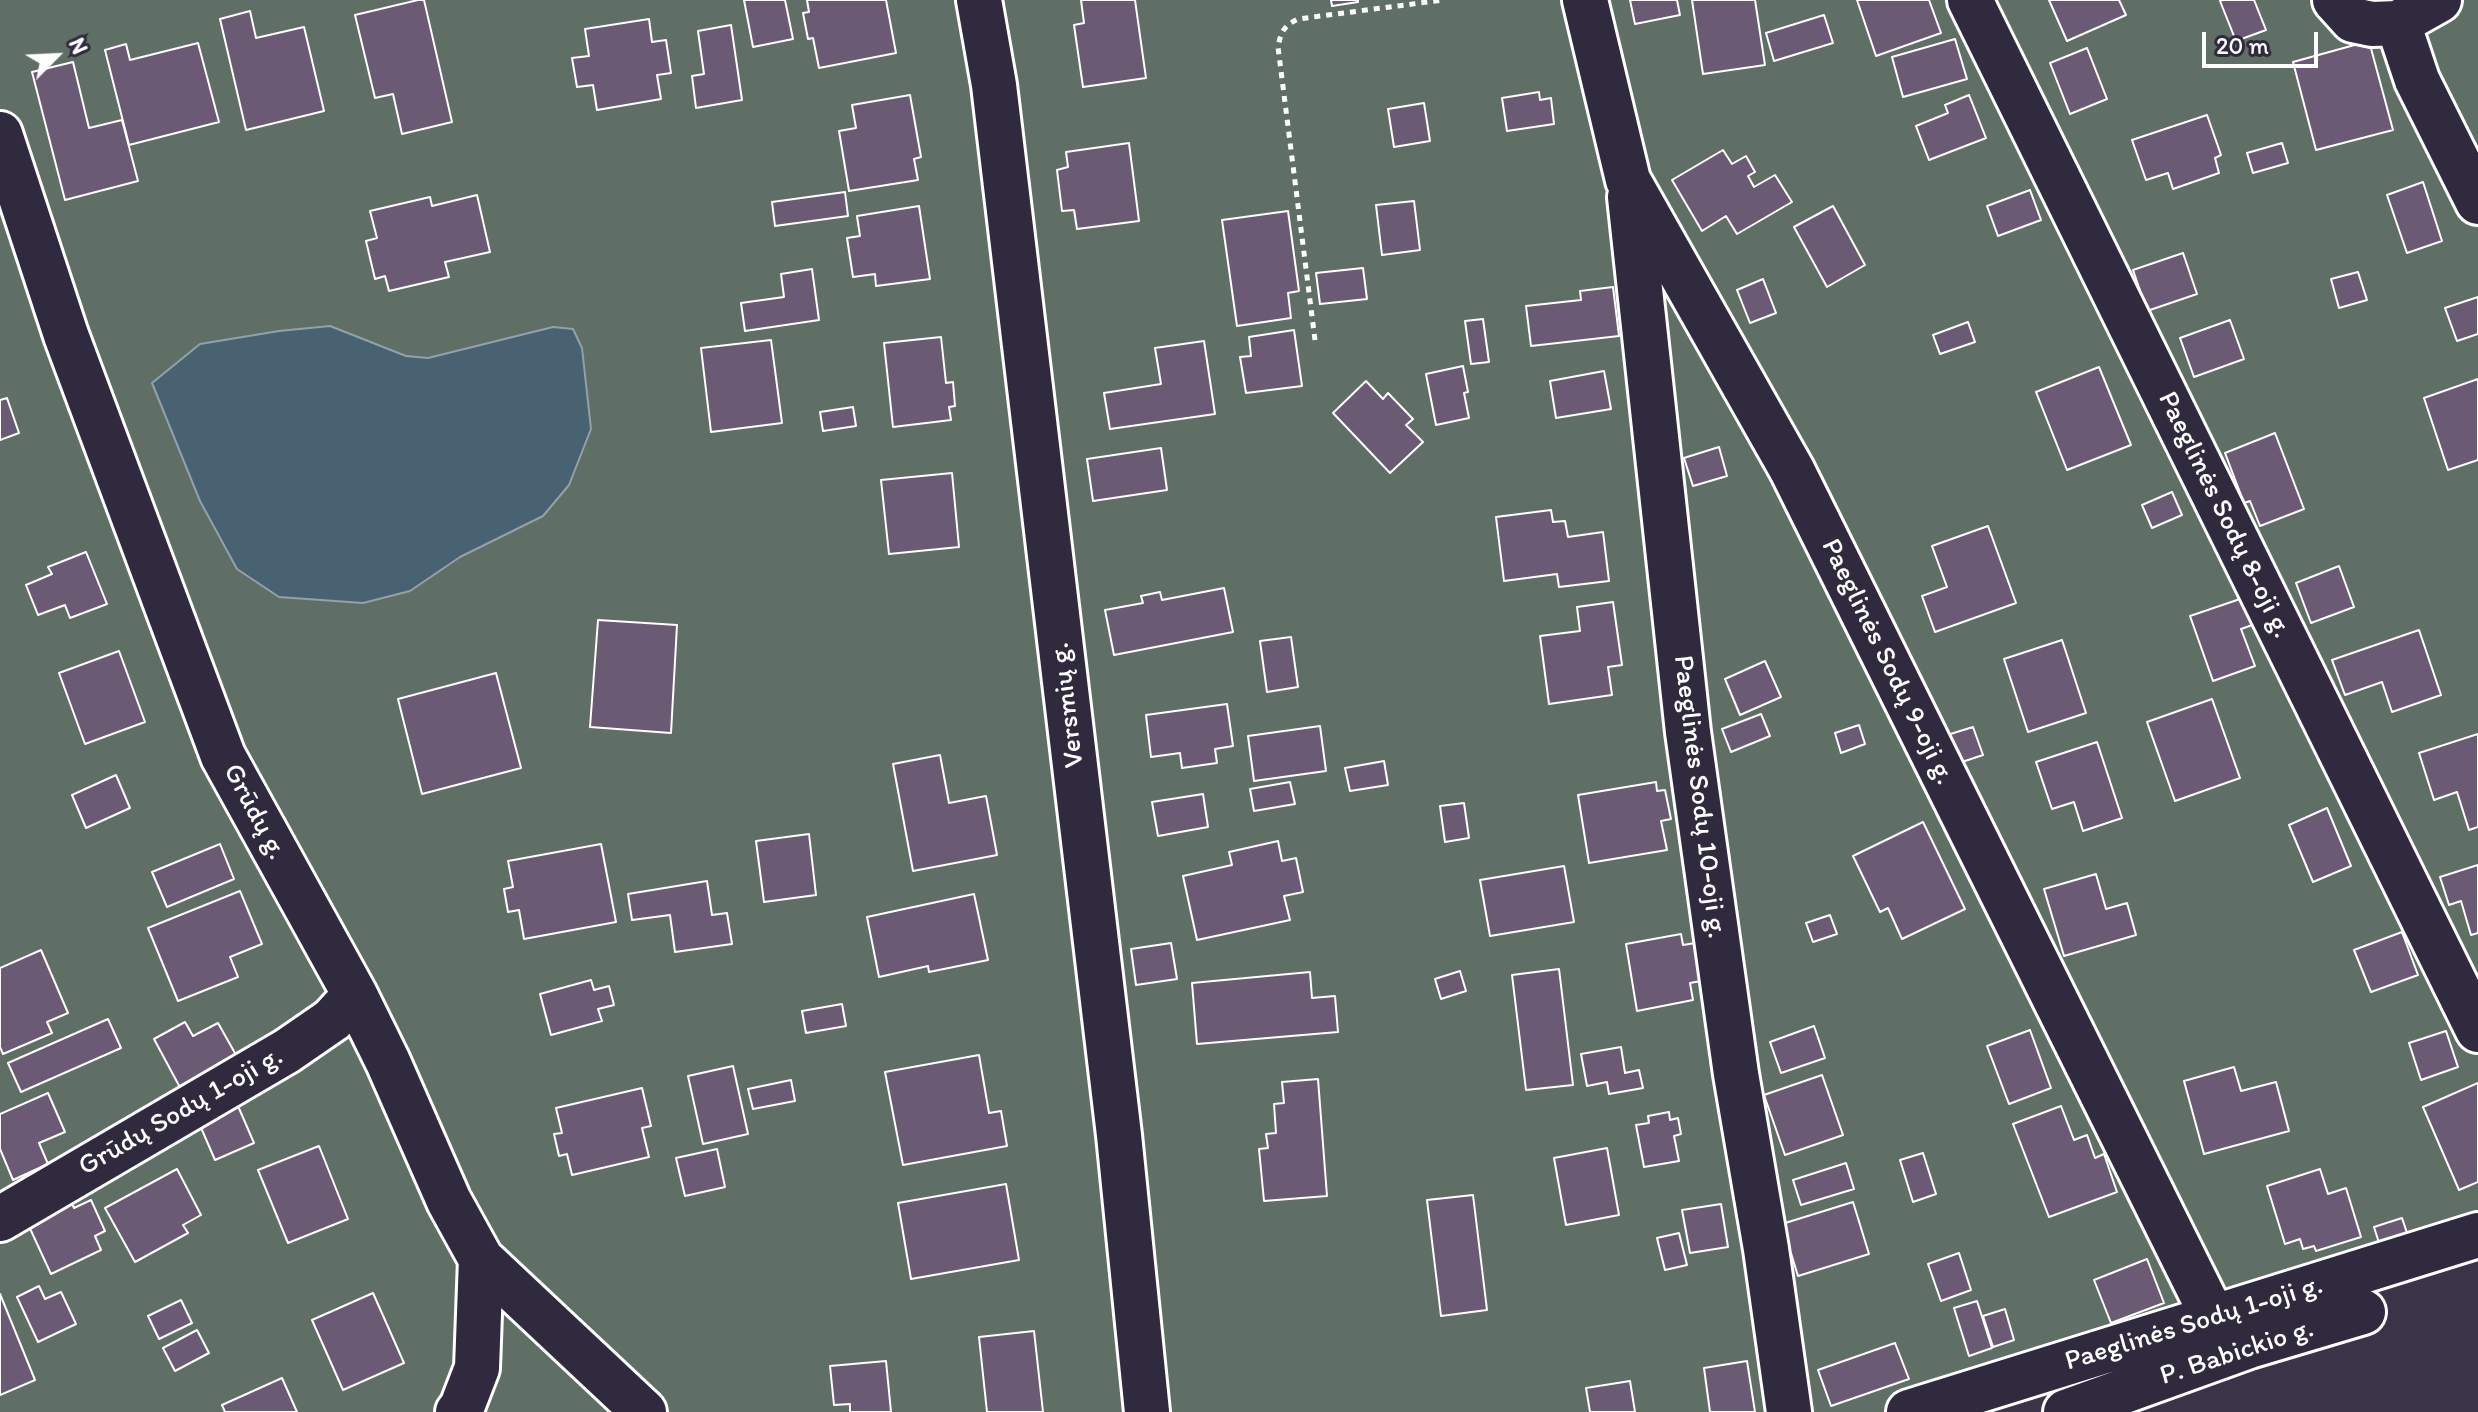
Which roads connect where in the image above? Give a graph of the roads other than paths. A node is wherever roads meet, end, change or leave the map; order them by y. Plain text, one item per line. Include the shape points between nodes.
1 (979, 0) edge
2 (1585, 0) edge
3 (1970, 0) edge
4 (2335, 0) edge
5 (2439, 0) edge
6 (2398, 23) junction
7 (0, 134) edge
8 (1628, 180) junction
9 (2478, 202) edge
10 (355, 995) junction
11 (2478, 1030) edge
12 (0, 1219) edge
13 (2478, 1235) edge
14 (481, 1259) junction
15 (2363, 1312) dead end
16 (2213, 1317) junction
17 (458, 1412) edge
18 (644, 1412) edge
19 (1147, 1412) edge
20 (1789, 1412) edge
21 (1909, 1412) edge
22 (2066, 1412) edge

1 - 19 street, Versmių g. via 998,117
2 - 8 street, Paeglinės Sodų 9-oji g.
3 - 11 street, Paeglinės Sodų 8-oji g.
4 - 6 street via 2353,20
5 - 6 street
6 - 9 street via 2417,80
7 - 10 street, Grūdų g. via 66,335 223,756
8 - 16 street, Paeglinės Sodų 9-oji g. via 1792,470
8 - 20 street, Paeglinės Sodų 10-oji g. via 1688,732
10 - 12 street, Grūdų Sodų 1-oji g. via 332,1020 287,1051
10 - 14 street, Grūdų g.
13 - 16 street, Paeglinės Sodų 1-oji g.
14 - 17 street via 477,1368
14 - 18 street, Grūdų g.
15 - 22 street, P. Babickio g. via 2249,1346
16 - 21 street, Paeglinės Sodų 1-oji g.

